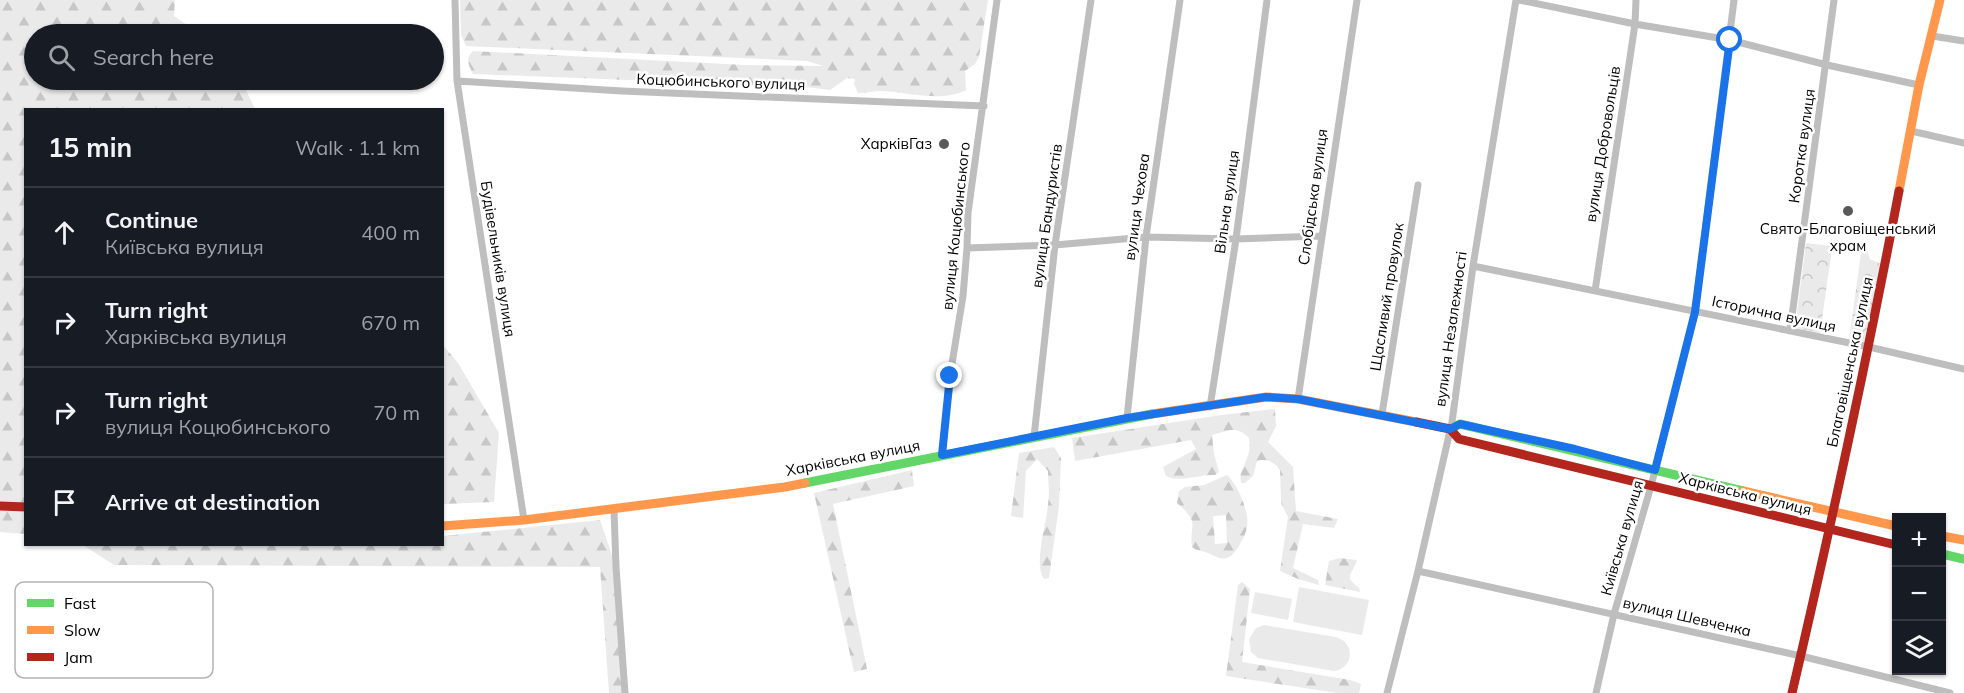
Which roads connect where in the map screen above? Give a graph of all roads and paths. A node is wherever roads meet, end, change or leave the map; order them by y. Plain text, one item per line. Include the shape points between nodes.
1 (455, 0) edge
2 (997, 0) edge
3 (1091, 0) edge
4 (1180, 0) edge
5 (1267, 0) edge
6 (1357, 0) edge
7 (1517, 0) edge
8 (1636, 0) edge
9 (1734, 0) edge
10 (1834, 0) edge
11 (1940, 0) edge
12 (1635, 24) junction
13 (1932, 36) junction
14 (1730, 40) junction
15 (1964, 41) edge
16 (1827, 65) junction
17 (457, 81) junction
18 (1919, 85) junction
19 (984, 106) junction
20 (1911, 131) junction
21 (1964, 143) edge
22 (1418, 185) dead end
23 (1321, 236) junction
24 (1146, 237) junction
25 (1236, 239) junction
26 (1055, 245) junction
27 (968, 248) junction
28 (1473, 266) junction
29 (1595, 291) junction
30 (1695, 312) junction
31 (1790, 331) junction
32 (1869, 347) junction
33 (1964, 369) edge
34 (1298, 399) junction
35 (1210, 407) junction
36 (1382, 414) junction
37 (1127, 418) junction
38 (1450, 429) junction
39 (1034, 437) junction
40 (942, 455) junction
41 (1655, 470) junction
42 (1651, 486) junction
43 (0, 506) edge
44 (24, 507) edge
45 (614, 510) junction
46 (1833, 513) junction
47 (524, 520) junction
48 (444, 525) edge
49 (1892, 525) edge
50 (1830, 530) junction
51 (1946, 537) edge
52 (1964, 540) edge
53 (1892, 543) edge
54 (1946, 555) edge
55 (1964, 559) edge
56 (1418, 571) junction
57 (1614, 614) junction
58 (1801, 656) junction
59 (625, 693) edge
60 (1387, 693) edge
61 (1596, 693) edge
62 (1792, 693) edge
63 (1950, 693) edge

1 - 17 street, Будівельників вулиця
2 - 19 street, вулиця Коцюбинського
3 - 26 street, вулиця Бандуристів
4 - 24 street, вулиця Чехова
5 - 25 street, Вільна вулиця
6 - 23 street, Слобідська вулиця
7 - 12 street
7 - 28 street, вулиця Незалежності
8 - 12 street, вулиця Добровольців
9 - 14 street, Київська вулиця
10 - 16 street, Коротка вулиця
11 - 13 street, Благовіщенська вулиця
12 - 14 street
12 - 29 street, вулиця Добровольців
13 - 15 street
13 - 18 street, Благовіщенська вулиця
14 - 16 street
14 - 30 street, Київська вулиця
16 - 18 street
16 - 31 street, Коротка вулиця
17 - 19 street, Коцюбинського вулиця
17 - 47 street, Будівельників вулиця
18 - 20 street, Благовіщенська вулиця
19 - 27 street, вулиця Коцюбинського via 968,213
20 - 21 street
20 - 32 street, Благовіщенська вулиця
22 - 36 street, Щасливий провулок
23 - 25 street
23 - 34 street, Слобідська вулиця
24 - 25 street
24 - 26 street
24 - 37 street, вулиця Чехова
25 - 35 street, Вільна вулиця
26 - 27 street
26 - 39 street, вулиця Бандуристів
27 - 40 street, вулиця Коцюбинського
28 - 29 street, Історична вулиця
28 - 38 street, вулиця Незалежності
29 - 30 street, Історична вулиця
30 - 31 street, Історична вулиця
30 - 41 street, Київська вулиця
31 - 32 street, Історична вулиця
32 - 33 street, Історична вулиця
32 - 46 street, Благовіщенська вулиця
34 - 35 street, Харківська вулиця via 1266,397
34 - 36 street, Харківська вулиця
35 - 37 street, Харківська вулиця
36 - 38 street, Харківська вулиця
37 - 39 street, Харківська вулиця
38 - 41 street, Харківська вулиця via 1460,424
38 - 42 street, Харківська вулиця via 1459,439
38 - 56 street, вулиця Незалежності
39 - 40 street, Харківська вулиця
40 - 45 street, Харківська вулиця via 785,487
41 - 42 street, Київська вулиця
41 - 46 street, Харківська вулиця
42 - 50 street, Харківська вулиця
42 - 57 street, Київська вулиця
43 - 44 street
45 - 47 street, Харківська вулиця
45 - 59 street
46 - 49 street, Харківська вулиця
46 - 50 street, Благовіщенська вулиця
47 - 48 street, Харківська вулиця
50 - 53 street, Харківська вулиця
50 - 58 street, Благовіщенська вулиця
51 - 52 street
54 - 55 street
56 - 57 street, вулиця Шевченка
56 - 60 street, вулиця Незалежності
57 - 58 street, вулиця Шевченка
57 - 61 street, Київська вулиця
58 - 62 street, Благовіщенська вулиця
58 - 63 street, вулиця Шевченка

